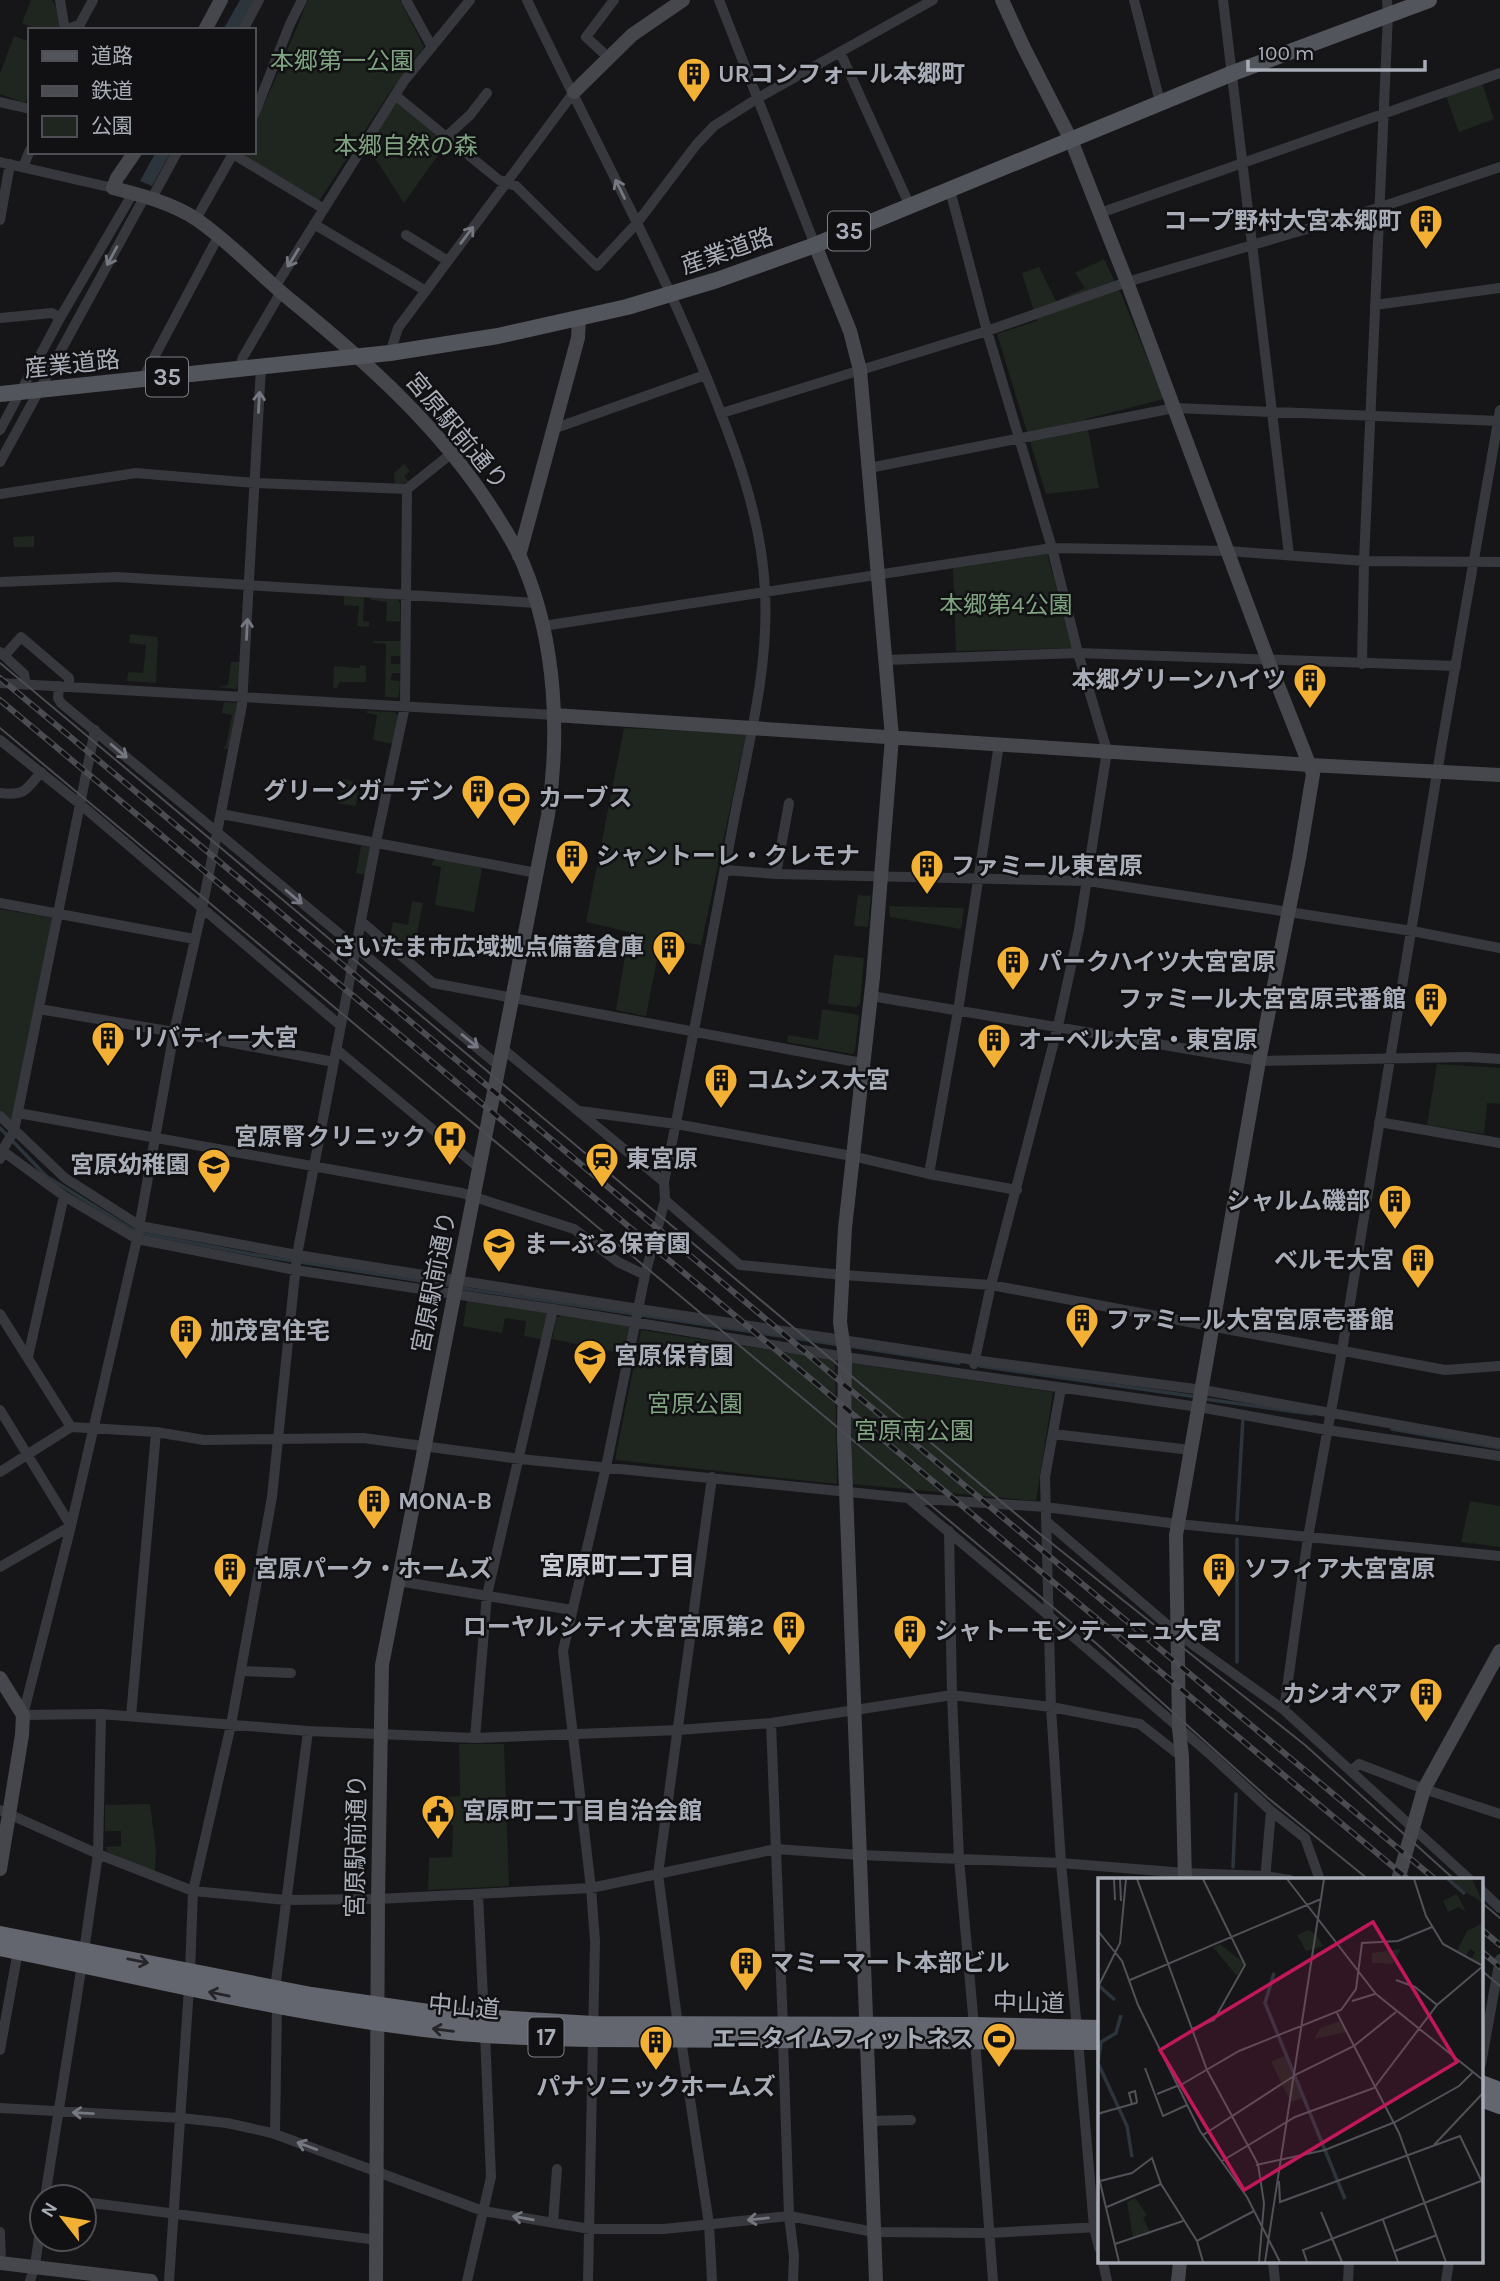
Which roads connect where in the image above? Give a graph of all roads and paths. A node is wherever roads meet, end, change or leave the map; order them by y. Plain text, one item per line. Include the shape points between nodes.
1 (61, 0) edge
2 (93, 0) edge
3 (221, 0) edge
4 (259, 0) edge
5 (302, 0) edge
6 (406, 0) edge
7 (470, 0) edge
8 (540, 0) edge
9 (614, 0) edge
10 (683, 0) edge
11 (719, 0) edge
12 (933, 0) edge
13 (1002, 0) edge
14 (1134, 0) edge
15 (1223, 0) edge
16 (1429, 0) edge
17 (529, 5) edge
18 (1387, 7) edge
19 (66, 28) edge
20 (71, 28) edge
21 (206, 28) edge
22 (244, 28) edge
23 (432, 47) junction
24 (840, 52) junction
25 (609, 58) junction
26 (1233, 73) junction
27 (1500, 73) edge
28 (574, 92) junction
29 (487, 93) dead end
30 (395, 96) junction
31 (758, 98) junction
32 (0, 102) edge
33 (1160, 102) junction
34 (28, 108) edge
35 (256, 110) edge
36 (1383, 114) junction
37 (446, 137) junction
38 (1071, 140) junction
39 (28, 154) edge
40 (134, 154) edge
41 (175, 154) edge
42 (233, 154) edge
43 (236, 154) edge
44 (5, 163) edge
45 (1244, 164) junction
46 (23, 167) junction
47 (1500, 167) edge
48 (507, 183) junction
49 (113, 188) junction
50 (950, 190) junction
51 (143, 196) junction
52 (910, 206) junction
53 (1378, 208) junction
54 (324, 209) junction
55 (1100, 213) junction
56 (196, 219) junction
57 (0, 220) edge
58 (637, 223) junction
59 (314, 224) junction
60 (406, 235) dead end
61 (218, 237) junction
62 (815, 245) junction
63 (1251, 246) junction
64 (448, 261) junction
65 (1127, 282) junction
66 (1500, 288) edge
67 (278, 289) junction
68 (426, 291) junction
69 (672, 294) junction
70 (1375, 305) junction
71 (0, 318) edge
72 (60, 318) junction
73 (579, 318) junction
74 (986, 331) junction
75 (390, 353) junction
76 (360, 356) junction
77 (261, 367) junction
78 (239, 369) junction
79 (860, 370) junction
80 (705, 374) junction
81 (142, 380) junction
82 (41, 390) junction
83 (21, 392) junction
84 (0, 394) edge
85 (1174, 408) junction
86 (722, 413) junction
87 (1271, 413) junction
88 (1370, 417) junction
89 (1499, 417) edge
90 (553, 429) junction
91 (0, 430) edge
92 (1020, 438) junction
93 (452, 453) junction
94 (0, 462) edge
95 (869, 468) junction
96 (255, 483) junction
97 (407, 489) junction
98 (0, 494) edge
99 (532, 508) junction
100 (497, 516) junction
101 (1052, 548) junction
102 (1228, 551) junction
103 (1289, 555) junction
104 (519, 556) junction
105 (1364, 561) junction
106 (1473, 561) junction
107 (1500, 562) edge
108 (879, 573) junction
109 (0, 582) edge
110 (249, 586) junction
111 (765, 591) junction
112 (406, 595) junction
113 (537, 603) junction
114 (543, 626) junction
115 (2, 653) edge
116 (1078, 653) junction
117 (886, 660) junction
118 (1268, 660) junction
119 (1362, 664) junction
120 (1456, 666) junction
121 (0, 683) edge
122 (26, 685) junction
123 (64, 687) junction
124 (243, 697) junction
125 (405, 706) junction
126 (554, 715) junction
127 (751, 727) junction
128 (95, 730) junction
129 (892, 737) junction
130 (0, 740) edge
131 (999, 744) junction
132 (1107, 751) junction
133 (1310, 765) junction
134 (41, 772) junction
135 (1437, 772) junction
136 (1500, 775) edge
137 (0, 793) edge
138 (789, 803) dead end
139 (80, 804) junction
140 (221, 814) junction
141 (217, 833) junction
142 (376, 842) junction
143 (725, 870) junction
144 (537, 873) junction
145 (776, 874) junction
146 (881, 876) junction
147 (978, 877) junction
148 (1088, 881) junction
149 (0, 904) edge
150 (202, 909) junction
151 (1288, 913) junction
152 (59, 914) junction
153 (362, 922) junction
154 (1412, 931) junction
155 (194, 939) junction
156 (1500, 948) edge
157 (357, 949) junction
158 (871, 996) junction
159 (513, 998) junction
160 (39, 1009) junction
161 (958, 1011) junction
162 (341, 1026) junction
163 (1058, 1026) junction
164 (695, 1031) junction
165 (174, 1032) junction
166 (503, 1048) junction
167 (337, 1049) junction
168 (1388, 1059) junction
169 (1500, 1059) edge
170 (1259, 1061) junction
171 (334, 1062) junction
172 (862, 1063) junction
173 (499, 1066) junction
174 (580, 1111) junction
175 (18, 1113) junction
176 (0, 1116) edge
177 (1379, 1122) junction
178 (676, 1124) junction
179 (156, 1138) junction
180 (1500, 1143) edge
181 (6, 1145) edge
182 (852, 1156) junction
183 (314, 1166) junction
184 (480, 1168) junction
185 (929, 1174) junction
186 (664, 1182) junction
187 (1017, 1189) junction
188 (64, 1196) junction
189 (474, 1197) junction
190 (664, 1200) junction
191 (139, 1226) junction
192 (137, 1239) junction
193 (297, 1255) junction
194 (295, 1269) junction
195 (645, 1275) junction
196 (844, 1275) junction
197 (991, 1285) junction
198 (456, 1288) junction
199 (553, 1309) junction
200 (637, 1316) junction
201 (1, 1319) edge
202 (1214, 1328) junction
203 (843, 1347) junction
204 (1342, 1351) junction
205 (27, 1357) junction
206 (974, 1360) junction
207 (1500, 1366) edge
208 (972, 1374) junction
209 (1062, 1388) junction
210 (1201, 1400) junction
211 (0, 1410) edge
212 (1329, 1420) junction
213 (71, 1427) junction
214 (93, 1428) junction
215 (156, 1432) junction
216 (1053, 1434) junction
217 (277, 1440) junction
218 (1500, 1443) edge
219 (425, 1445) junction
220 (1191, 1450) junction
221 (27, 1455) junction
222 (1500, 1456) edge
223 (520, 1459) junction
224 (606, 1467) junction
225 (0, 1472) edge
226 (712, 1477) junction
227 (847, 1492) junction
228 (908, 1498) junction
229 (1045, 1507) junction
230 (1046, 1521) junction
231 (1178, 1524) junction
232 (71, 1526) junction
233 (949, 1531) junction
234 (1308, 1537) junction
235 (1500, 1556) edge
236 (0, 1567) edge
237 (398, 1581) junction
238 (487, 1595) junction
239 (572, 1610) junction
240 (1048, 1615) junction
241 (1178, 1634) junction
242 (1500, 1651) edge
243 (241, 1671) junction
244 (291, 1673) dead end
245 (0, 1678) edge
246 (952, 1695) junction
247 (1051, 1707) junction
248 (1284, 1710) junction
249 (854, 1711) junction
250 (101, 1714) junction
251 (23, 1715) junction
252 (131, 1716) junction
253 (771, 1723) junction
254 (231, 1725) junction
255 (1179, 1728) junction
256 (679, 1730) junction
257 (308, 1731) junction
258 (380, 1735) junction
259 (573, 1735) junction
260 (475, 1738) junction
261 (1182, 1756) junction
262 (1352, 1770) junction
263 (1424, 1789) junction
264 (4, 1811) edge
265 (1271, 1811) junction
266 (1500, 1814) edge
267 (1413, 1827) junction
268 (776, 1849) junction
269 (98, 1854) junction
270 (860, 1855) junction
271 (959, 1859) junction
272 (1061, 1863) junction
273 (0, 1868) edge
274 (658, 1874) junction
275 (1185, 1876) edge
276 (1265, 1878) edge
277 (1319, 1878) edge
278 (1399, 1878) edge
279 (1468, 1878) edge
280 (591, 1888) junction
281 (193, 1891) junction
282 (1482, 1891) edge
283 (478, 1894) junction
284 (378, 1899) junction
285 (286, 1900) junction
286 (1500, 1908) edge
287 (0, 1935) edge
288 (0, 1947) edge
289 (18, 1951) junction
290 (83, 1957) junction
291 (1500, 1959) edge
292 (190, 1980) junction
293 (1497, 1995) edge
294 (276, 1997) junction
295 (1482, 2009) edge
296 (379, 2014) junction
297 (1490, 2015) junction
298 (485, 2026) junction
299 (1098, 2029) edge
300 (593, 2032) junction
301 (680, 2033) junction
302 (783, 2033) junction
303 (866, 2034) junction
304 (974, 2034) junction
305 (1078, 2035) junction
306 (1098, 2041) edge
307 (0, 2050) edge
308 (1482, 2059) edge
309 (1482, 2084) edge
310 (1500, 2091) edge
311 (1482, 2098) edge
312 (1500, 2105) edge
313 (0, 2108) edge
314 (58, 2112) junction
315 (181, 2118) junction
316 (911, 2120) dead end
317 (869, 2121) junction
318 (275, 2134) junction
319 (557, 2169) dead end
320 (378, 2171) junction
321 (47, 2183) edge
322 (98, 2204) edge
323 (483, 2211) junction
324 (174, 2214) junction
325 (789, 2216) junction
326 (553, 2223) junction
327 (709, 2224) junction
328 (1097, 2227) edge
329 (590, 2230) junction
330 (0, 2232) edge
331 (874, 2232) junction
332 (989, 2233) junction
333 (377, 2240) junction
334 (37, 2253) edge
335 (1, 2263) edge
336 (35, 2266) junction
337 (98, 2277) edge
338 (30, 2281) edge
339 (151, 2281) edge
340 (169, 2281) edge
341 (376, 2281) edge
342 (467, 2281) edge
343 (588, 2281) edge
344 (712, 2281) edge
345 (793, 2281) edge
346 (876, 2281) edge
347 (993, 2281) edge

1 - 19 street
2 - 20 street via 80,24
3 - 21 street
4 - 22 street
5 - 35 street
6 - 23 street
7 - 23 street
8 - 17 street
9 - 25 street via 586,37
10 - 25 street via 632,35
11 - 31 street
12 - 24 street
13 - 38 street
14 - 33 street
15 - 26 street
16 - 18 main road, 産業道路 / 35
17 - 28 street
18 - 26 main road, 産業道路 / 35
18 - 36 street
23 - 30 street
24 - 31 street
24 - 52 street
25 - 28 street
26 - 33 main road, 産業道路 / 35
26 - 45 street
27 - 36 street
28 - 48 street
58 -> 28 street
29 - 37 street
30 - 37 street
30 - 54 street
31 - 58 street via 695,145
31 - 62 street
32 - 34 street
33 - 38 main road, 産業道路 / 35
36 - 45 street
36 - 53 street
37 - 48 street
38 - 50 main road, 産業道路 / 35
38 - 55 street
39 - 46 street
40 - 49 street
41 - 51 street
42 - 56 street
43 - 54 street
44 - 46 street
44 - 57 street
45 - 55 street
45 - 63 street
46 - 49 street
47 - 53 street
48 - 58 street via 516,186 597,266
64 -> 48 street
49 - 51 street, 宮原駅前通り
50 - 52 main road, 産業道路 / 35
50 - 74 street
51 - 56 street, 宮原駅前通り
51 - 72 street
51 -> 82 street
52 - 62 main road, 産業道路 / 35
53 - 63 street
53 - 70 street
54 - 59 street
55 - 65 street
56 - 61 street, 宮原駅前通り
58 - 69 street
59 -> 67 street
59 - 68 street
60 - 64 street
61 - 67 street, 宮原駅前通り
61 - 81 street
62 - 69 main road, 産業道路 / 35
62 - 79 street via 850,331
63 - 65 street
63 - 87 street
64 - 68 street
65 - 74 street
65 - 85 street
66 - 70 street
67 - 76 street, 宮原駅前通り
67 - 78 street
68 - 75 street via 398,328
69 - 73 main road, 産業道路 / 35
69 - 80 street
70 - 88 street
71 - 72 street via 52,313
72 - 83 street
73 - 75 main road, 産業道路 / 35
73 - 90 street via 578,338
74 - 79 street
74 - 92 street
75 - 76 main road, 産業道路 / 35
76 - 77 main road, 産業道路 / 35
76 - 93 street, 宮原駅前通り
77 - 78 main road, 産業道路 / 35
96 -> 77 street
78 - 81 main road, 産業道路 / 35
79 - 86 street
79 - 95 street
80 - 86 street
80 - 90 street
81 - 82 main road, 産業道路 / 35
82 - 83 main road, 産業道路 / 35
82 - 94 street
83 - 84 main road, 産業道路 / 35
83 - 91 street
85 - 87 street
85 - 92 street
85 - 102 street
86 - 111 street via 755,517
87 - 88 street
87 - 103 street
88 - 89 street
88 - 105 street
89 - 106 street
90 - 99 street
92 - 95 street
92 - 101 street
93 - 97 street
93 - 100 street, 宮原駅前通り
95 - 108 street
96 - 97 street
96 - 98 street via 136,473
96 - 110 street
97 - 112 street
99 - 100 street via 515,522
99 - 104 street
100 - 104 street, 宮原駅前通り
101 - 102 street
101 - 108 street
101 - 116 street
102 - 103 street
102 - 118 street
103 - 105 street
104 - 113 street, 宮原駅前通り
105 - 106 street
105 - 119 street
106 - 107 street
106 - 120 street
108 - 111 street
108 - 117 street
109 - 110 street via 117,577
110 - 112 street
124 -> 110 street
111 - 114 street
111 - 127 street via 762,667
112 - 113 street
112 - 125 street
113 - 114 street, 宮原駅前通り
114 - 126 street, 宮原駅前通り
115 - 122 street via 24,674
115 - 123 street via 20,636 69,678
116 - 117 street
116 - 118 street
116 - 132 street
117 - 129 street
118 - 119 street
118 - 133 street
119 - 120 street
120 - 135 street
121 - 122 street
122 - 123 street
123 - 124 street
123 - 128 street via 58,698 61,703
124 - 125 street
124 - 140 street
125 - 126 street
125 - 142 street
126 - 127 street
126 - 144 street, 宮原駅前通り via 553,784
127 - 129 street
127 - 143 street
128 - 139 street
128 -> 141 street
129 - 131 street
129 - 146 street
130 - 134 street
131 - 132 street
131 - 147 street
132 - 133 street
132 - 148 street
133 - 135 street
133 - 151 street via 1314,774
134 - 137 street via 25,792
134 - 139 street
135 - 136 street
135 - 154 street
138 - 145 street
139 - 150 street
139 - 152 street
140 - 141 street
140 - 142 street
141 - 150 street
141 -> 157 street
142 - 144 street
142 - 153 street
143 - 145 street
143 - 164 street
144 - 159 street, 宮原駅前通り
145 - 146 street
146 - 147 street
146 - 158 street
147 - 148 street
147 - 161 street
148 - 151 street
148 - 163 street
149 - 152 street
150 - 155 street
150 - 162 street
151 - 154 street
151 - 170 street
152 - 155 street
152 - 160 street
153 - 157 street
153 - 159 street via 433,983
154 - 156 street
154 - 168 street
155 - 165 street
157 - 162 street
157 -> 173 street
158 - 161 street
158 - 172 street
159 - 164 street
159 - 166 street, 宮原駅前通り
160 - 165 street
160 - 175 street
161 - 163 street
161 - 185 street
162 - 167 street
163 - 170 street
163 - 187 street
164 - 172 street
164 - 178 street
165 - 171 street
165 - 179 street
166 - 173 street, 宮原駅前通り
166 - 174 street
167 - 171 street
167 - 184 street
168 - 169 street
168 - 170 street
168 - 177 street
170 - 202 street
171 - 183 street
172 - 182 street
173 - 184 street, 宮原駅前通り
174 - 178 street
174 - 186 street
175 - 179 street
175 - 181 street
176 - 181 street
177 - 180 street
177 - 204 street
178 - 182 street
178 - 186 street
179 - 183 street
179 - 191 street
181 - 188 street
181 - 191 street
182 - 185 street
182 - 196 street
183 - 189 street
183 - 193 street
184 - 189 street, 宮原駅前通り
185 - 187 street
186 - 190 street
187 - 197 street
188 - 192 street
188 - 205 street
189 - 195 street via 574,1229 618,1262
189 - 198 street, 宮原駅前通り
190 - 195 street
190 - 196 street via 740,1265
191 - 192 street
191 - 193 street
192 - 194 street
192 - 214 street
193 - 194 street
193 - 198 street
194 - 198 street
194 - 217 street
195 - 200 street
196 - 197 street
196 - 203 street
197 - 202 street
197 - 206 street
198 - 199 street
198 - 200 street
198 - 219 street, 宮原駅前通り
199 - 200 street
199 - 223 street
200 - 203 street
200 - 203 street
200 - 224 street
201 - 205 street
202 - 204 street
202 - 210 street
203 - 206 street
203 - 208 street
203 - 227 street
204 - 207 street via 1445,1370
204 - 212 street
205 - 213 street
206 - 208 street
206 - 210 street
208 - 209 street
209 - 210 street
209 - 216 street
210 - 212 street
210 - 212 street
210 - 220 street
211 - 221 street
212 - 218 street
212 - 222 street
212 - 234 street
213 - 214 street
213 - 221 street
214 - 215 street
214 - 232 street
215 - 217 street via 204,1440
215 - 252 street
216 - 220 street
216 - 229 street
217 - 219 street via 363,1438
217 - 243 street via 272,1496
219 - 223 street
219 - 237 street, 宮原駅前通り
220 - 231 street
221 - 225 street
221 - 232 street
223 - 224 street
223 - 238 street
224 - 226 street
224 - 239 street
226 - 227 street
226 - 256 street
227 - 228 street
227 - 249 street
228 - 229 street
228 - 233 street
229 - 230 street
229 - 231 street
230 - 240 street
230 - 241 street
231 - 234 street
231 - 241 street
232 - 236 street
232 - 251 street
233 - 240 street
233 - 246 street
234 - 235 street
234 - 248 street
237 - 238 street
237 - 258 street, 宮原駅前通り via 382,1665
238 - 239 street
238 - 260 street
239 - 259 street via 563,1651
240 - 247 street
240 - 255 street
241 - 248 street
241 - 255 street
242 - 263 street
243 - 244 street
243 - 254 street
245 - 251 street
246 - 247 street
246 - 249 street
246 - 271 street
247 - 261 street via 1140,1724
247 - 272 street
248 - 262 street
249 - 253 street
249 - 270 street
250 - 251 street
250 - 252 street
250 - 269 street
251 - 264 street
252 - 254 street
253 - 256 street
253 - 268 street
254 - 257 street
254 - 281 street
255 - 261 street
255 - 265 street
256 - 259 street
256 - 274 street
257 - 258 street
257 - 285 street
258 - 260 street
258 - 284 street, 宮原駅前通り
259 - 260 street
259 - 280 street
261 - 275 street
262 - 263 street via 1359,1764
262 - 267 street
263 - 266 street
263 - 267 street
264 - 269 street
264 - 273 street
265 - 276 street
265 - 277 street via 1305,1838
267 - 278 street
267 - 279 street
268 - 270 street
268 - 274 street
268 - 302 street
269 - 281 street
269 - 290 street
270 - 271 street
270 - 303 street
271 - 272 street
271 - 304 street
272 - 275 street
272 - 305 street
274 - 280 street
274 - 301 street
275 - 276 street
280 - 283 street
280 - 300 street
281 - 285 street
281 - 292 street
282 - 286 street
283 - 284 street
283 - 298 street
284 - 285 street
284 - 296 street, 宮原駅前通り
285 - 294 street
287 - 290 highway, 中山道 / 17
288 - 289 highway, 中山道 / 17
289 - 290 highway, 中山道 / 17
289 - 307 street
290 - 292 highway, 中山道 / 17
290 - 314 street
291 - 293 street
292 - 294 highway, 中山道 / 17
292 - 315 street
293 - 297 street
294 - 296 highway, 中山道 / 17
294 - 318 street
295 - 297 street
296 - 298 highway, 中山道 / 17 via 451,2032
296 - 320 street, 宮原駅前通り
297 - 308 street
298 - 300 highway, 中山道 / 17
298 - 323 street via 491,2177
299 - 305 highway, 中山道 / 17
300 - 301 highway, 中山道 / 17
300 - 329 street
301 - 302 highway, 中山道 / 17
301 - 327 street
302 - 303 highway, 中山道 / 17
302 - 325 street
303 - 304 highway, 中山道 / 17
303 - 317 street
304 - 305 highway, 中山道 / 17
304 - 332 street
305 - 306 highway, 中山道 / 17
305 - 328 street
309 - 310 highway
311 - 312 highway
313 - 314 street
315 -> 314 street
314 - 321 street
315 - 318 street
315 - 324 street
316 - 317 street
317 - 331 street
320 -> 318 street
319 - 326 street
320 - 323 street
320 - 333 street, 宮原駅前通り
322 - 324 street
326 -> 323 street
323 - 342 street
324 - 333 street
324 - 340 street
325 -> 327 street
325 - 331 street
325 - 345 street
326 - 329 street
327 - 329 street
327 - 344 street
328 - 332 street
329 - 343 street
330 - 335 street
331 - 332 street
331 - 346 street
332 - 347 street
333 - 341 street, 宮原駅前通り
334 - 336 street
335 - 336 street
336 - 337 street
336 - 338 street
337 - 339 street

